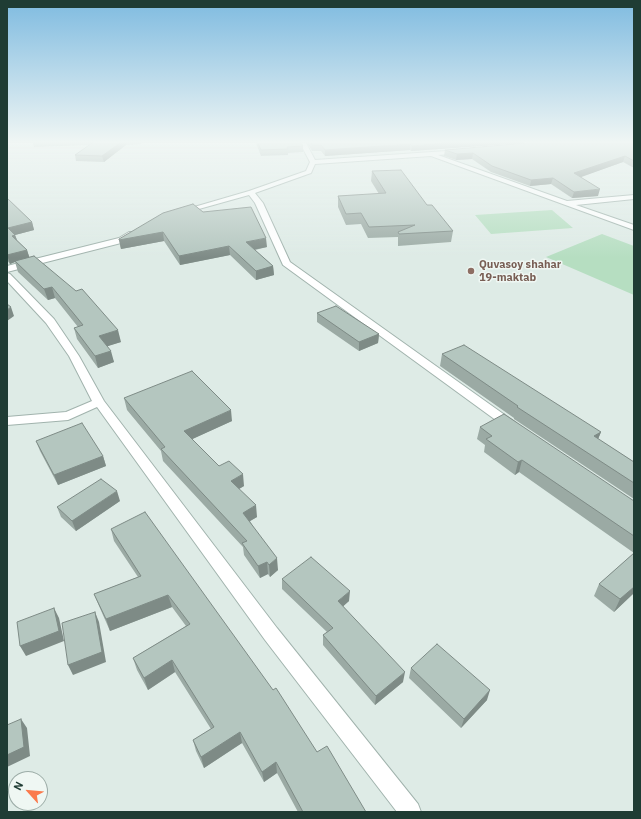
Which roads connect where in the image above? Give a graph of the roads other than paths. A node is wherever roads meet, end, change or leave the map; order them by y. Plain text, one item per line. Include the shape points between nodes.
1 (282, 181) edge
2 (505, 181) edge
3 (251, 192) junction
4 (634, 197) edge
5 (566, 203) junction
6 (172, 215) edge
7 (634, 228) edge
8 (139, 230) edge
9 (7, 269) edge
10 (7, 276) edge
11 (99, 402) junction
12 (7, 421) edge
13 (520, 432) edge
14 (410, 812) edge

1 - 3 street
2 - 5 street
3 - 6 street
3 - 13 street via 260,203 286,263
4 - 5 street
5 - 7 street
8 - 9 street via 122,240
10 - 11 street via 50,321 74,356
11 - 12 street via 68,416
11 - 14 street via 271,634

